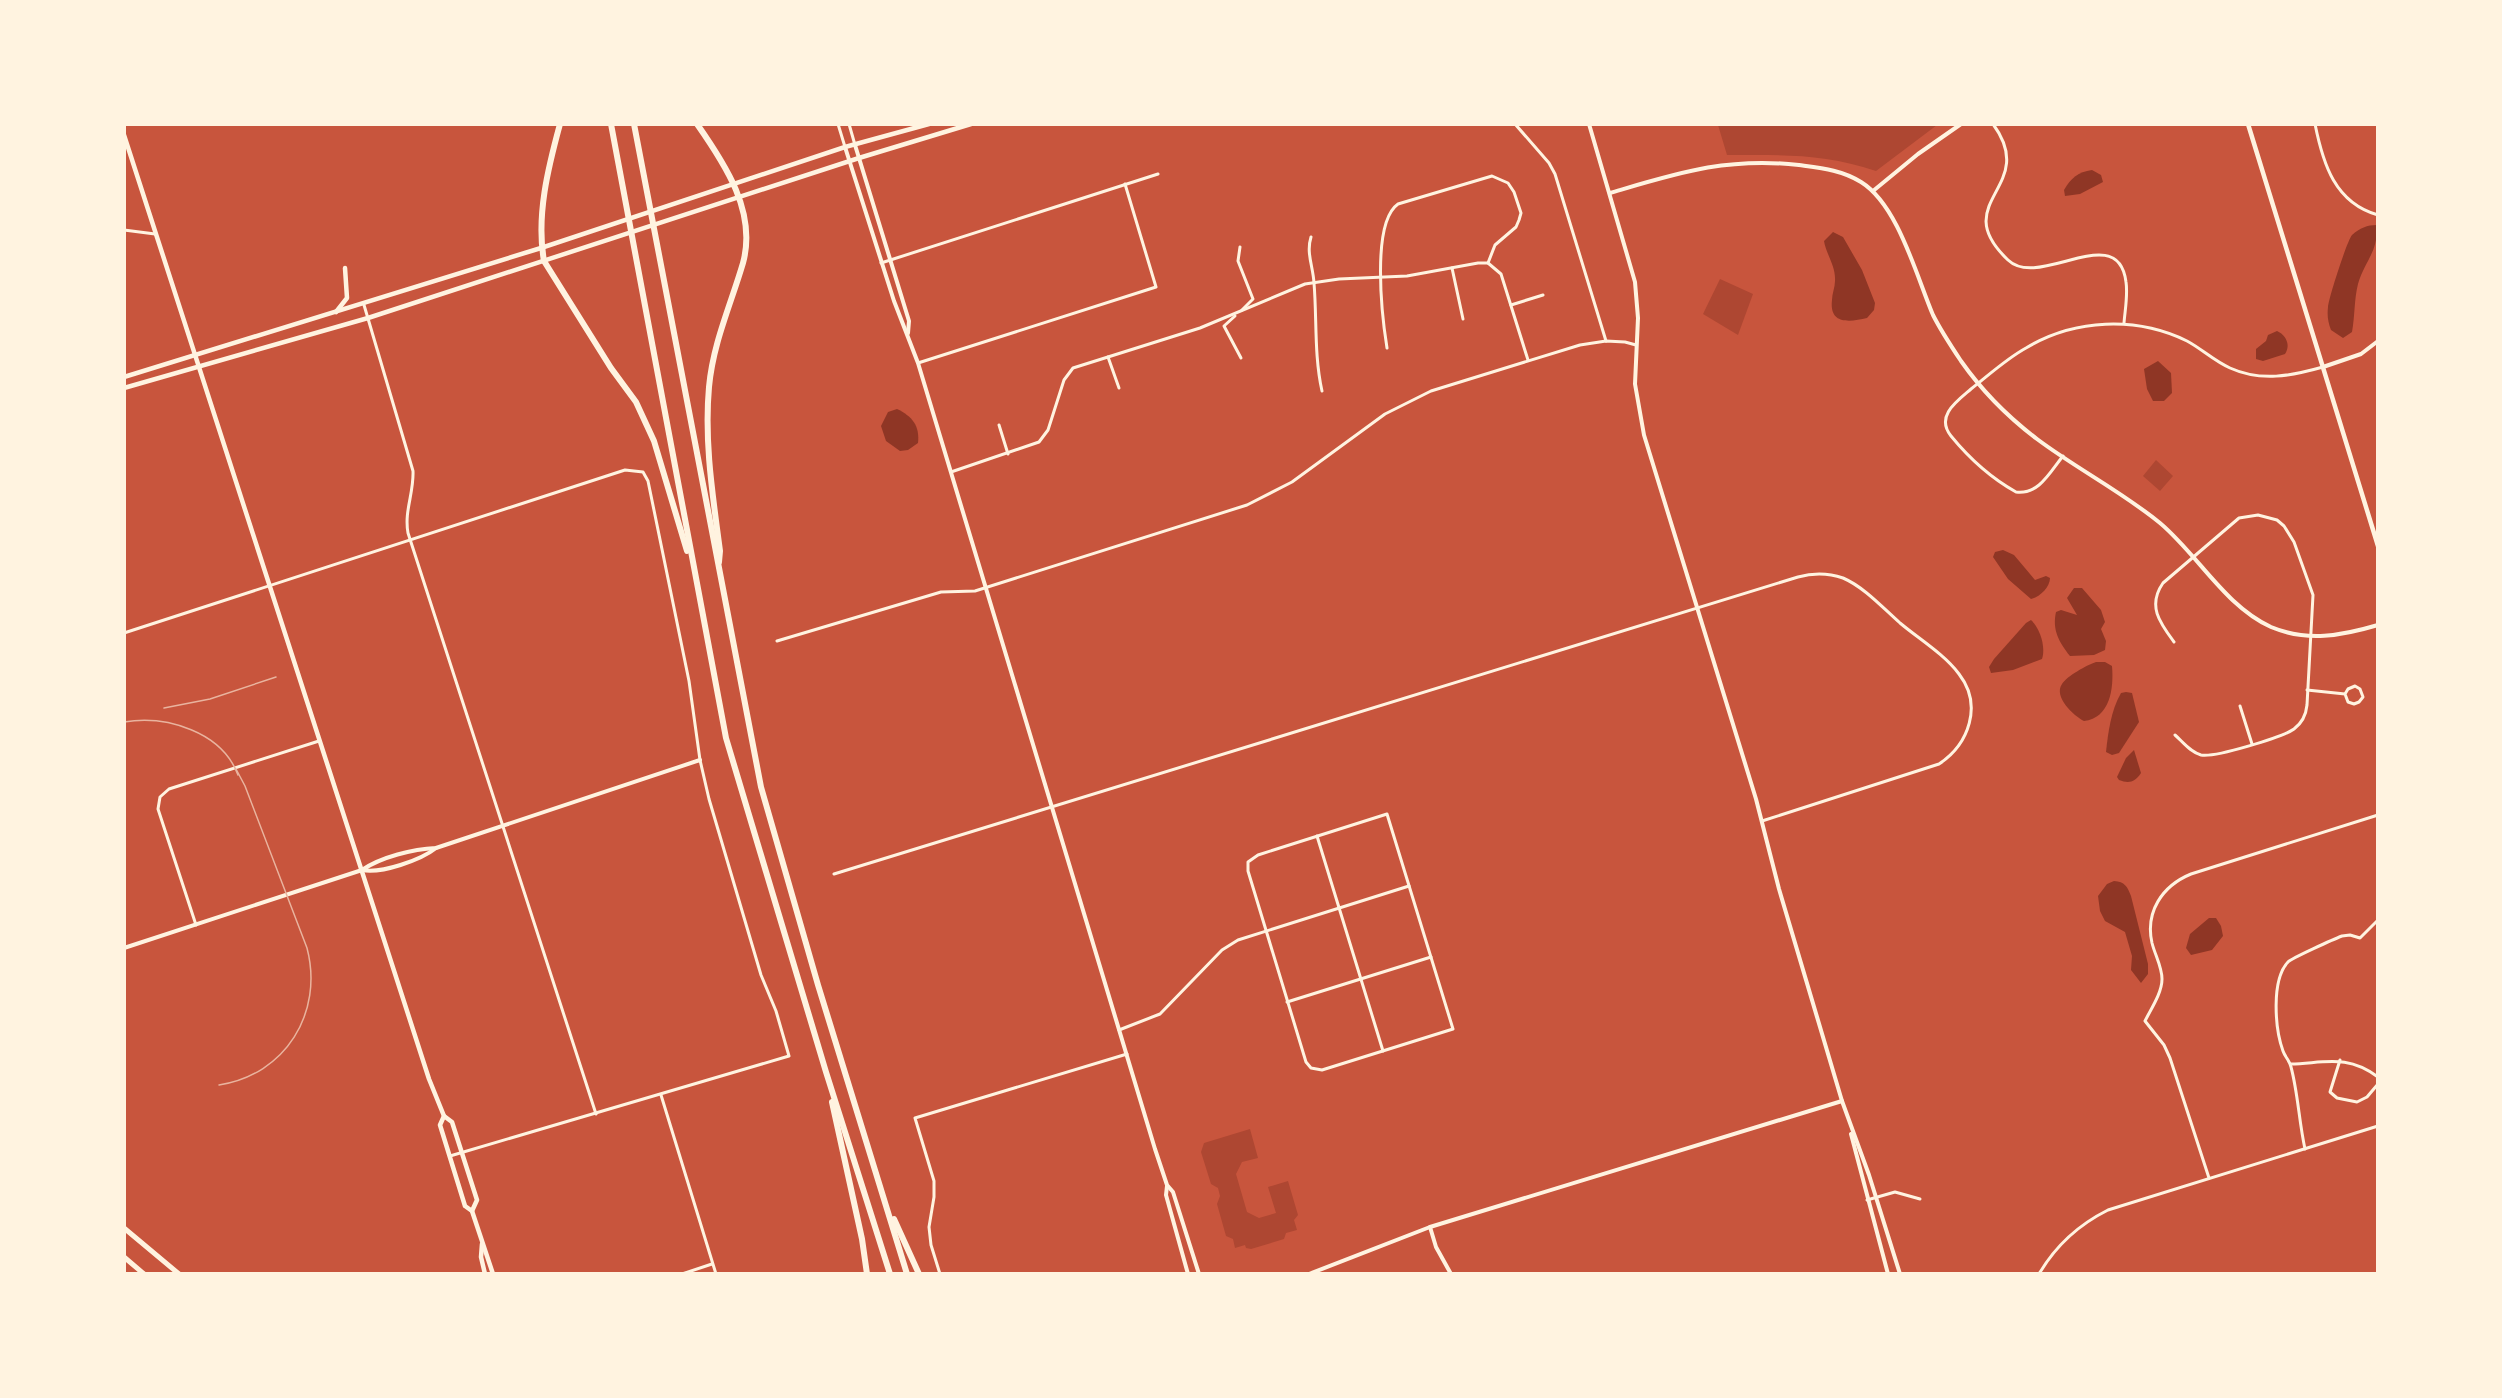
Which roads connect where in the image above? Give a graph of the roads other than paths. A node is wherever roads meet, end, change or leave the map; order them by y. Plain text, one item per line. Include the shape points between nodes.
1 (560, 124) edge
2 (611, 124) edge
3 (634, 124) edge
4 (697, 124) edge
5 (838, 124) edge
6 (849, 124) edge
7 (929, 124) edge
8 (971, 124) edge
9 (1515, 124) edge
10 (1589, 124) edge
11 (1961, 124) edge
12 (1993, 124) edge
13 (2248, 124) edge
14 (2315, 124) edge
15 (124, 135) edge
16 (855, 145) junction
17 (845, 147) junction
18 (859, 158) junction
19 (849, 162) junction
20 (1158, 174) dead end
21 (1125, 184) junction
22 (735, 185) junction
23 (1872, 191) junction
24 (1610, 193) junction
25 (740, 199) junction
26 (2378, 215) edge
27 (124, 230) edge
28 (156, 235) junction
29 (1311, 237) dead end
30 (542, 248) junction
31 (1240, 248) dead end
32 (890, 260) junction
33 (544, 261) junction
34 (881, 263) junction
35 (1488, 263) junction
36 (345, 268) dead end
37 (1452, 268) junction
38 (1380, 277) junction
39 (1314, 282) junction
40 (1543, 296) dead end
41 (364, 305) junction
42 (1511, 305) junction
43 (1239, 313) junction
44 (334, 314) junction
45 (368, 318) junction
46 (1463, 319) dead end
47 (2124, 323) junction
48 (908, 334) junction
49 (1606, 341) junction
50 (2378, 341) edge
51 (1636, 345) junction
52 (2373, 346) junction
53 (1387, 348) dead end
54 (2378, 351) edge
55 (196, 355) junction
56 (1108, 357) junction
57 (1241, 358) dead end
58 (1528, 360) junction
59 (918, 363) junction
60 (199, 365) junction
61 (2323, 367) junction
62 (124, 377) edge
63 (1978, 384) junction
64 (124, 388) edge
65 (1119, 388) dead end
66 (1322, 391) dead end
67 (999, 425) dead end
68 (1008, 454) junction
69 (2063, 456) junction
70 (951, 472) junction
71 (411, 541) junction
72 (2378, 546) edge
73 (2194, 556) junction
74 (718, 569) junction
75 (271, 586) junction
76 (696, 587) junction
77 (986, 587) junction
78 (1697, 608) junction
79 (2378, 625) edge
80 (124, 633) edge
81 (2312, 636) junction
82 (777, 641) dead end
83 (2175, 642) dead end
84 (2307, 690) junction
85 (2345, 694) junction
86 (2240, 706) dead end
87 (2175, 735) dead end
88 (321, 740) junction
89 (2252, 744) junction
90 (700, 760) junction
91 (1053, 808) junction
92 (2378, 815) edge
93 (1762, 822) junction
94 (502, 825) junction
95 (1317, 836) junction
96 (436, 848) junction
97 (363, 870) junction
98 (834, 874) dead end
99 (1409, 886) junction
100 (1339, 908) junction
101 (2378, 921) edge
102 (196, 925) junction
103 (1265, 931) junction
104 (124, 948) edge
105 (1431, 957) junction
106 (1361, 979) junction
107 (1287, 1002) junction
108 (1119, 1030) junction
109 (1383, 1051) junction
110 (1126, 1054) junction
111 (2340, 1060) junction
112 (2291, 1064) junction
113 (826, 1072) junction
114 (2378, 1077) edge
115 (2378, 1084) edge
116 (661, 1095) junction
117 (1842, 1101) junction
118 (596, 1114) junction
119 (444, 1116) junction
120 (1848, 1119) junction
121 (2378, 1126) edge
122 (2305, 1149) junction
123 (462, 1154) junction
124 (450, 1156) junction
125 (2209, 1178) junction
126 (1167, 1185) junction
127 (880, 1188) junction
128 (1876, 1197) junction
129 (1920, 1199) dead end
130 (1867, 1200) junction
131 (472, 1211) junction
132 (1430, 1227) junction
133 (124, 1228) edge
134 (482, 1242) junction
135 (124, 1257) edge
136 (713, 1264) junction
137 (1325, 1268) junction
138 (144, 1274) edge
139 (179, 1274) edge
140 (485, 1274) edge
141 (493, 1274) edge
142 (682, 1274) edge
143 (716, 1274) edge
144 (867, 1274) edge
145 (890, 1274) edge
146 (907, 1274) edge
147 (919, 1274) edge
148 (940, 1274) edge
149 (1188, 1274) edge
150 (1199, 1274) edge
151 (1309, 1274) edge
152 (1327, 1274) edge
153 (1451, 1274) edge
154 (1888, 1274) edge
155 (1900, 1274) edge
156 (2039, 1274) edge

1 - 30 highway via 543,207
2 - 76 highway
3 - 74 highway
4 - 22 highway
5 - 17 street
6 - 16 street
7 - 16 main road
8 - 18 main road
9 - 49 street via 1555,174
10 - 24 street
11 - 23 street
12 - 47 street via 2005,145 2008,161 2005,176 1986,211 1990,239 2009,261 2028,269 2093,254 2109,257 2121,268 2126,283
13 - 61 main road
14 - 26 street via 2327,167 2338,189 2356,206
15 - 28 main road
16 - 17 main road
16 - 18 street
17 - 19 street
17 - 22 main road
18 - 19 main road
18 - 32 street
19 - 25 main road
19 - 34 street
20 - 21 street
21 - 32 street
21 - 59 street via 1156,287
22 - 25 highway
22 - 30 main road
23 - 24 street via 1837,171 1758,163 1677,172
23 - 63 street via 1895,222 1948,341
24 - 51 street via 1635,282
25 - 33 main road
25 - 74 highway via 746,246 720,329 709,384 707,423 720,551
27 - 28 street
28 - 55 main road
29 - 39 street via 1308,248
30 - 33 highway
30 - 41 main road
31 - 43 street via 1238,261 1253,299
32 - 34 street
32 - 48 street via 909,321
33 - 45 main road
33 - 76 highway via 636,402 654,441
34 - 48 street
35 - 37 street
35 - 38 street via 1495,245 1516,226 1521,213 1508,183 1492,176 1392,209 1387,217
35 - 42 street via 1501,274
36 - 44 main road via 347,298
37 - 38 street
37 - 46 street
38 - 39 street
38 - 53 street
39 - 43 street
39 - 66 street via 1315,351
40 - 42 street
41 - 44 main road
41 - 45 street
42 - 58 street
43 - 56 street
43 - 57 street via 1224,326
44 - 55 main road
45 - 60 main road
45 - 71 street via 413,471 406,512
47 - 61 street via 2177,337 2229,368 2251,374 2288,376
47 - 63 street via 2080,326 2043,339
48 - 59 street
49 - 51 street
49 - 58 street
50 - 52 street
51 - 78 street via 1635,384 1641,425
52 - 54 street
52 - 61 street
55 - 60 main road
55 - 62 main road
56 - 65 street
56 - 68 street via 1068,373 1044,437 1032,446
58 - 77 street via 1441,387 1407,402 1293,482 1247,506
59 - 70 street
60 - 64 main road
60 - 75 main road
61 - 72 main road
63 - 69 street via 2018,423
63 - 69 street via 1951,407 1945,424 1951,436 1984,469 2016,492 2029,492 2040,485
67 - 68 street
68 - 70 street
69 - 73 street via 2141,507
70 - 77 street
71 - 75 street
71 - 90 street via 625,470 643,472 689,681
71 - 94 street
73 - 81 street via 2229,596 2255,618 2286,632
73 - 81 street via 2240,518 2258,515 2277,520 2290,534 2312,588
73 - 83 street via 2163,583 2155,597 2156,614
74 - 127 highway via 761,787
75 - 80 street
75 - 88 main road
76 - 113 highway via 726,738
77 - 82 street via 941,592
77 - 91 street
78 - 91 street
78 - 93 street
78 - 93 street via 1809,574 1831,575 1861,589 1950,665 1965,685 1971,709 1968,732 1956,751 1939,764
79 - 81 street via 2337,636
81 - 84 street
84 - 85 street
84 - 89 street via 2306,713 2296,728
85 - 85 street via 2355,686 2363,698 2354,704 2348,702
86 - 89 street
87 - 89 street via 2200,754 2219,754
88 - 97 main road
88 - 102 street via 169,789 160,797 158,809
90 - 94 street
90 - 116 street via 761,975 789,1056
91 - 98 street
91 - 108 street
92 - 125 street via 2181,878 2157,902 2151,923 2162,981 2145,1021 2170,1058
93 - 117 street
94 - 96 street
94 - 118 street
95 - 99 street via 1387,814
95 - 100 street
95 - 103 street via 1252,857 1248,862
96 - 97 street via 424,848
96 - 97 street via 427,855 376,871
97 - 102 street
97 - 119 main road
99 - 100 street
99 - 105 street
100 - 103 street
100 - 106 street
101 - 112 street via 2360,938 2342,936 2287,963 2276,1002 2282,1049
102 - 104 street
103 - 107 street
103 - 108 street via 1222,950 1160,1014
105 - 106 street
105 - 109 street via 1453,1029
106 - 107 street
106 - 109 street
107 - 109 street via 1305,1062 1311,1068 1322,1070
108 - 110 street
110 - 126 street
110 - 148 street via 915,1118 934,1180 929,1227
111 - 112 street
111 - 114 street
111 - 115 street via 2330,1087 2337,1098 2357,1102
112 - 122 street
113 - 144 highway
113 - 145 highway
116 - 118 street
116 - 136 street
117 - 120 street
117 - 132 street
118 - 123 street
119 - 123 main road via 452,1122
119 - 124 main road via 440,1125
120 - 128 street
120 - 130 street
121 - 122 street
122 - 125 street
123 - 124 street
123 - 131 main road via 477,1200
124 - 131 main road via 465,1206
125 - 156 street via 2093,1218 2055,1249
126 - 149 street via 1166,1195
126 - 150 street via 1173,1192
127 - 146 highway
127 - 147 highway
128 - 129 street via 1895,1191
128 - 130 street
128 - 155 street
130 - 154 street
131 - 134 main road
132 - 137 street
132 - 153 street
133 - 139 highway
134 - 140 main road
134 - 141 main road
135 - 138 highway
136 - 142 street
136 - 143 street
137 - 151 street
137 - 152 street

